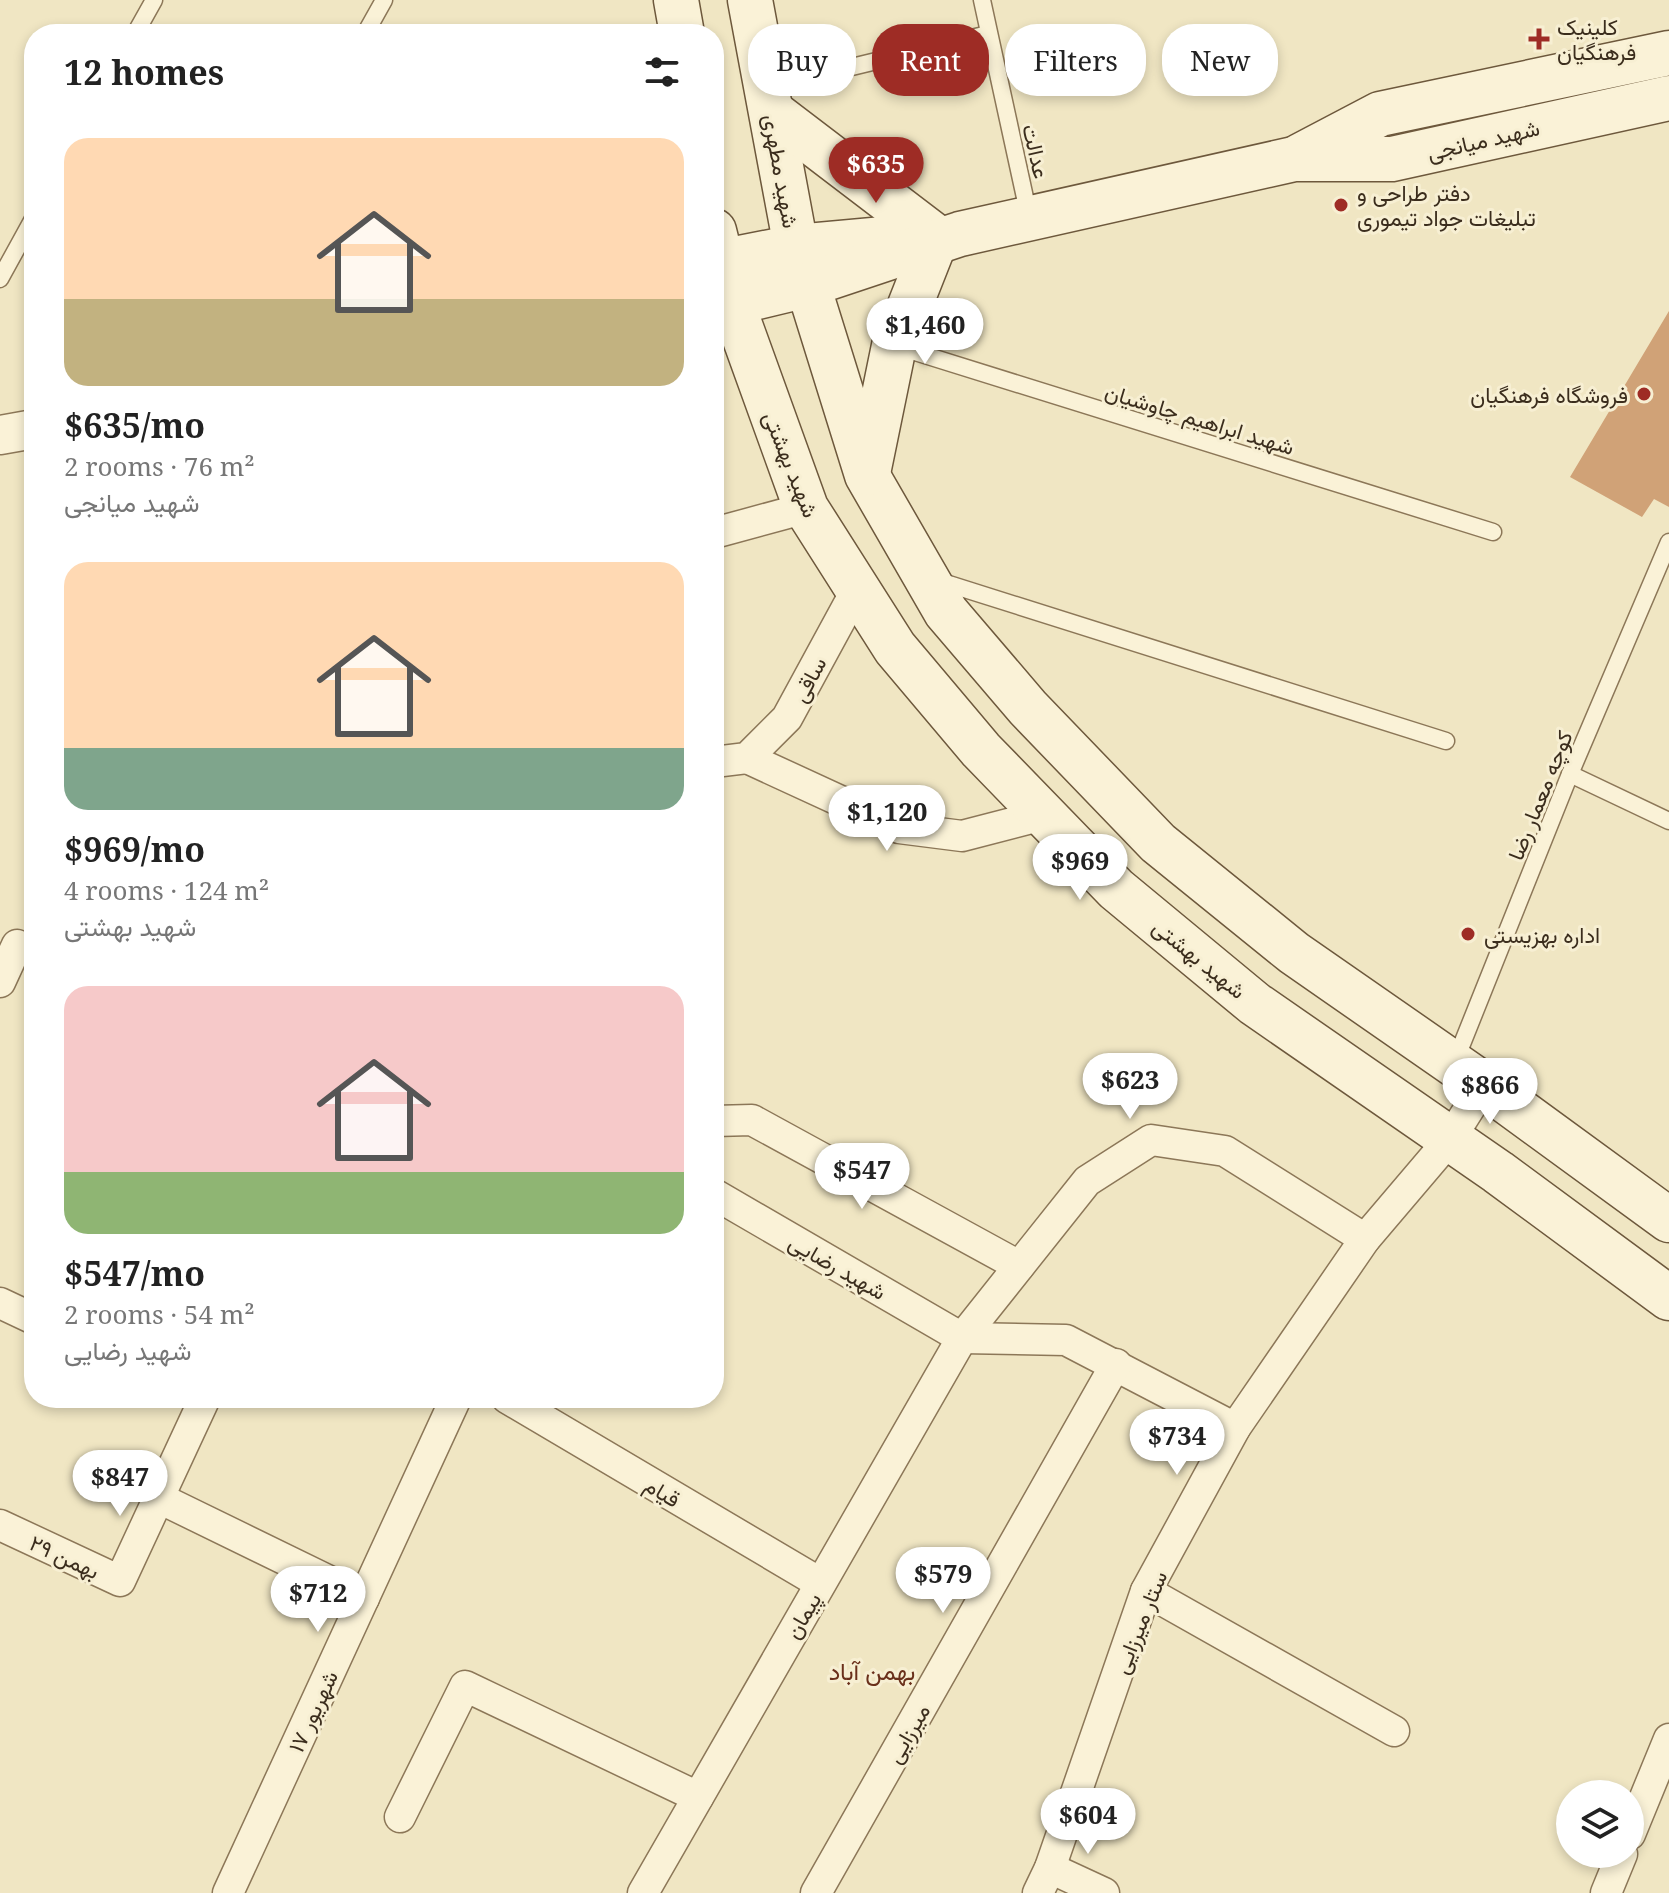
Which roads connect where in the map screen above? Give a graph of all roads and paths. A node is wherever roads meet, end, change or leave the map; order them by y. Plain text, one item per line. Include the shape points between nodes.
1 (154, 0) edge
2 (384, 0) edge
3 (676, 0) edge
4 (750, 0) edge
5 (982, 0) edge
6 (141, 24) edge
7 (371, 24) edge
8 (680, 24) edge
9 (986, 24) edge
10 (989, 38) edge
11 (1669, 53) edge
12 (872, 68) edge
13 (1669, 98) edge
14 (769, 99) junction
15 (1294, 159) junction
16 (1029, 218) junction
17 (24, 235) edge
18 (930, 239) junction
19 (802, 266) junction
20 (724, 272) edge
21 (0, 279) edge
22 (724, 286) edge
23 (894, 346) junction
24 (24, 431) edge
25 (0, 435) edge
26 (867, 475) junction
27 (806, 508) junction
28 (724, 530) edge
29 (1493, 532) dead end
30 (1669, 542) edge
31 (923, 576) junction
32 (856, 591) junction
33 (1446, 741) dead end
34 (747, 758) junction
35 (724, 761) edge
36 (1570, 774) junction
37 (1043, 815) junction
38 (1669, 821) edge
39 (17, 945) edge
40 (0, 982) edge
41 (1469, 1075) junction
42 (724, 1121) edge
43 (1450, 1139) junction
44 (724, 1200) edge
45 (1669, 1220) edge
46 (1365, 1239) junction
47 (1019, 1266) junction
48 (1669, 1298) edge
49 (0, 1303) edge
50 (24, 1314) edge
51 (962, 1338) junction
52 (1116, 1364) junction
53 (200, 1408) edge
54 (451, 1408) edge
55 (524, 1408) edge
56 (1235, 1428) junction
57 (159, 1498) junction
58 (0, 1525) edge
59 (820, 1583) junction
60 (1146, 1591) junction
61 (364, 1598) junction
62 (1394, 1731) dead end
63 (1669, 1739) edge
64 (1662, 1778) edge
65 (698, 1797) junction
66 (1644, 1810) edge
67 (400, 1817) dead end
68 (1616, 1868) edge
69 (1044, 1881) edge
70 (228, 1893) edge
71 (643, 1893) edge
72 (816, 1893) edge
73 (1104, 1893) edge
74 (1606, 1893) edge

1 - 6 lane
2 - 7 lane
3 - 8 main road
4 - 14 main road, شهید مطهری
5 - 9 lane, عدالت
10 - 16 lane, عدالت
11 - 15 main road, شهید میانجی via 1380,114
12 - 14 lane
13 - 15 main road, شهید میانجی via 1392,159
14 - 18 main road
14 - 19 main road, شهید مطهری
15 - 16 main road, شهید میانجی
16 - 18 main road, شهید میانجی
17 - 21 lane
18 - 19 main road, شهید میانجی
18 - 23 main road
19 - 20 main road, شهید میانجی
19 - 26 main road
22 - 27 main road, شهید بهشتی
23 - 26 main road
23 - 29 lane, شهید ابراهیم چاوشیان
24 - 25 street
26 - 31 main road
27 - 28 street
27 - 32 main road, شهید بهشتی
30 - 36 lane, کوچه معمار رضا
31 - 33 lane
31 - 41 main road via 946,612 1028,708 1158,843 1294,953
32 - 34 street, ساقی via 787,718
32 - 37 main road, شهید بهشتی via 895,648
34 - 35 street
34 - 37 street via 899,828 962,836
36 - 38 lane
36 - 41 lane, کوچه معمار رضا
37 - 43 main road, شهید بهشتی via 1116,889 1255,1004
39 - 40 street
41 - 43 street, ستار میرزایی
41 - 45 main road
42 - 47 street via 752,1120
43 - 46 street, ستار میرزایی
43 - 48 main road, شهید بهشتی
44 - 51 street, شهید رضایی
46 - 47 street, پیمان via 1225,1151 1151,1140 1087,1181
46 - 56 street, ستار میرزایی
47 - 51 street, پیمان
49 - 50 street
51 - 52 street via 1066,1340
51 - 59 street, پیمان
52 - 56 street
52 - 72 street, میرزایی
53 - 57 street, ۲۹ بهمن
54 - 61 street, ۱۷ شهریور
55 - 59 street, قیام
56 - 60 street, ستار میرزایی
57 - 58 street, ۲۹ بهمن via 120,1581
57 - 61 street
59 - 65 street, پیمان
60 - 62 street
60 - 69 street, ستار میرزایی
61 - 70 street, ۱۷ شهریور
63 - 64 street
64 - 66 street
65 - 67 street via 465,1686
65 - 71 street, پیمان
68 - 74 street
69 - 73 street

